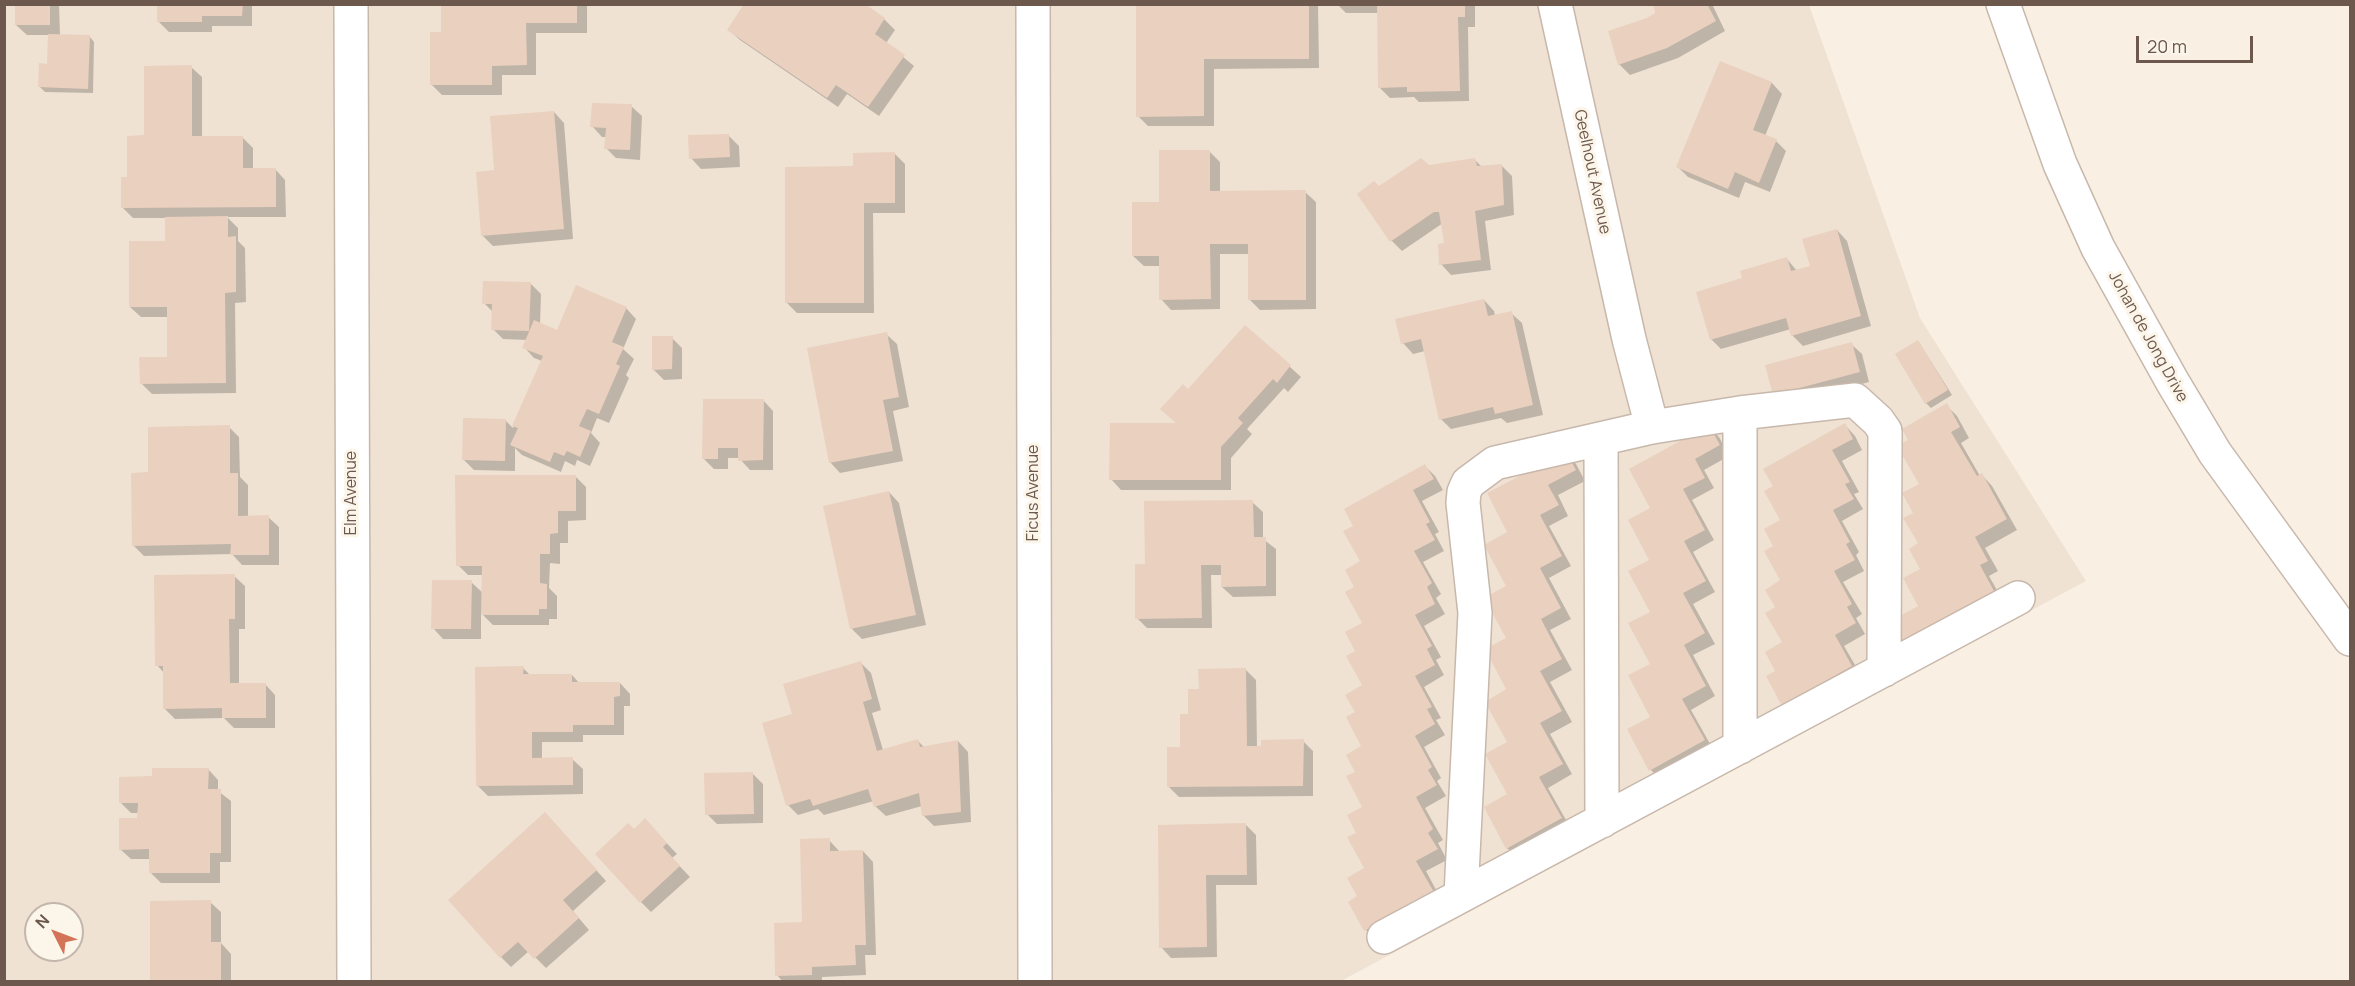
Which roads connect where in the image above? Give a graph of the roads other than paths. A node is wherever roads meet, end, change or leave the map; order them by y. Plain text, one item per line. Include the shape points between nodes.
1 (351, 4) edge
2 (1033, 4) edge
3 (1555, 4) edge
4 (2003, 4) edge
5 (1740, 413) junction
6 (1652, 427) junction
7 (1601, 439) junction
8 (2018, 598) dead end
9 (2350, 639) edge
10 (1884, 670) junction
11 (1740, 747) junction
12 (1602, 821) junction
13 (1461, 895) junction
14 (1384, 937) dead end
15 (354, 981) edge
16 (1035, 981) edge

1 - 15 street, Elm Avenue
2 - 16 street, Ficus Avenue
3 - 6 street, Geelhout Avenue
4 - 9 street, Johan de Jong Drive via 2060,164 2104,258 2216,453
5 - 6 street
5 - 10 street via 1855,400 1885,431
5 - 11 street
6 - 7 street
7 - 12 street
7 - 13 street via 1495,464 1481,471 1464,492 1475,613
8 - 10 street
10 - 11 street
11 - 12 street
12 - 13 street
13 - 14 street

